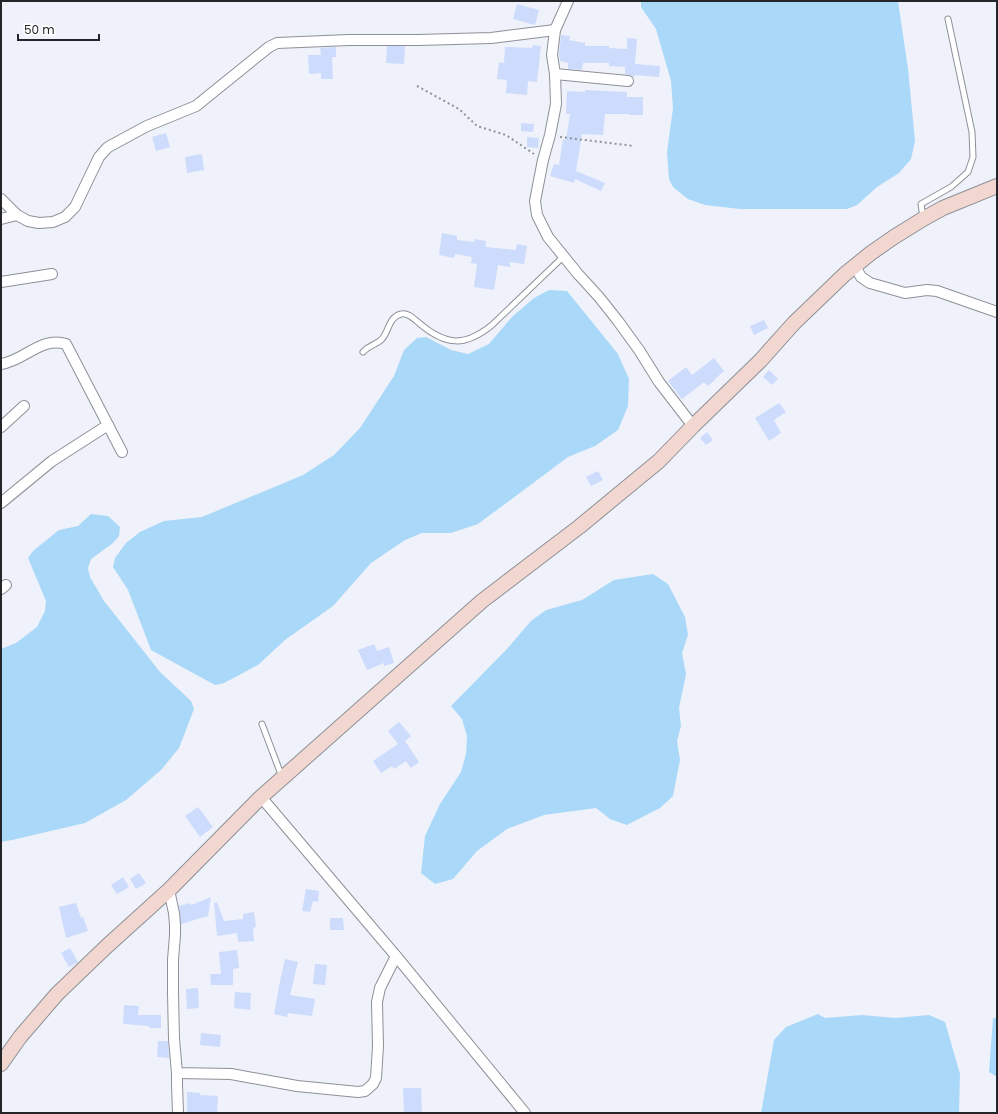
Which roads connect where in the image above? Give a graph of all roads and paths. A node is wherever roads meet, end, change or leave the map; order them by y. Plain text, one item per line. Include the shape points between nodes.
1 (568, 1) edge
2 (948, 19) dead end
3 (554, 30) junction
4 (555, 74) junction
5 (628, 81) dead end
6 (417, 86) dead end
7 (550, 135) junction
8 (634, 146) dead end
9 (543, 160) junction
10 (997, 186) edge
11 (1, 199) edge
12 (17, 215) junction
13 (1, 219) edge
14 (923, 219) junction
15 (564, 256) junction
16 (855, 266) junction
17 (52, 274) dead end
18 (1, 282) edge
19 (997, 312) edge
20 (363, 352) dead end
21 (1, 364) edge
22 (24, 406) dead end
23 (108, 425) junction
24 (693, 426) junction
25 (1, 427) edge
26 (122, 452) dead end
27 (1, 503) edge
28 (262, 724) dead end
29 (283, 778) junction
30 (261, 797) junction
31 (168, 890) junction
32 (396, 956) junction
33 (1, 1064) edge
34 (178, 1073) junction
35 (178, 1113) edge
36 (525, 1113) edge

1 - 3 street
2 - 14 lane via 972,132 973,157 968,172 951,187 921,204
3 - 4 street via 552,55
3 - 12 street via 491,38 282,42 272,45 196,106 147,126 110,146 99,157 75,207 65,217 53,222 40,223 28,221
4 - 5 street
4 - 7 street via 556,104
6 - 9 path via 459,110 477,126 506,135
7 - 8 path
7 - 9 street
9 - 15 street via 535,201 537,215 548,237
10 - 14 street
11 - 12 street
12 - 13 street
14 - 16 street
15 - 20 lane via 492,325 475,337 453,342 441,338 410,316 401,314 393,318 382,339
15 - 24 street via 618,321 659,382
16 - 19 street via 861,277 870,283 905,293 937,291
16 - 24 street via 823,294 761,360
17 - 18 street
21 - 23 street via 50,343 66,344
22 - 25 street
23 - 26 street
23 - 27 street via 52,461
24 - 29 street via 659,461 579,527 482,601
28 - 29 lane
29 - 30 street
30 - 31 street
30 - 32 street
31 - 33 street via 57,994 20,1037
31 - 34 street via 175,925 173,992
32 - 34 street via 380,988 377,1002 376,1078 365,1091 297,1086 231,1074
32 - 36 street
34 - 35 street

